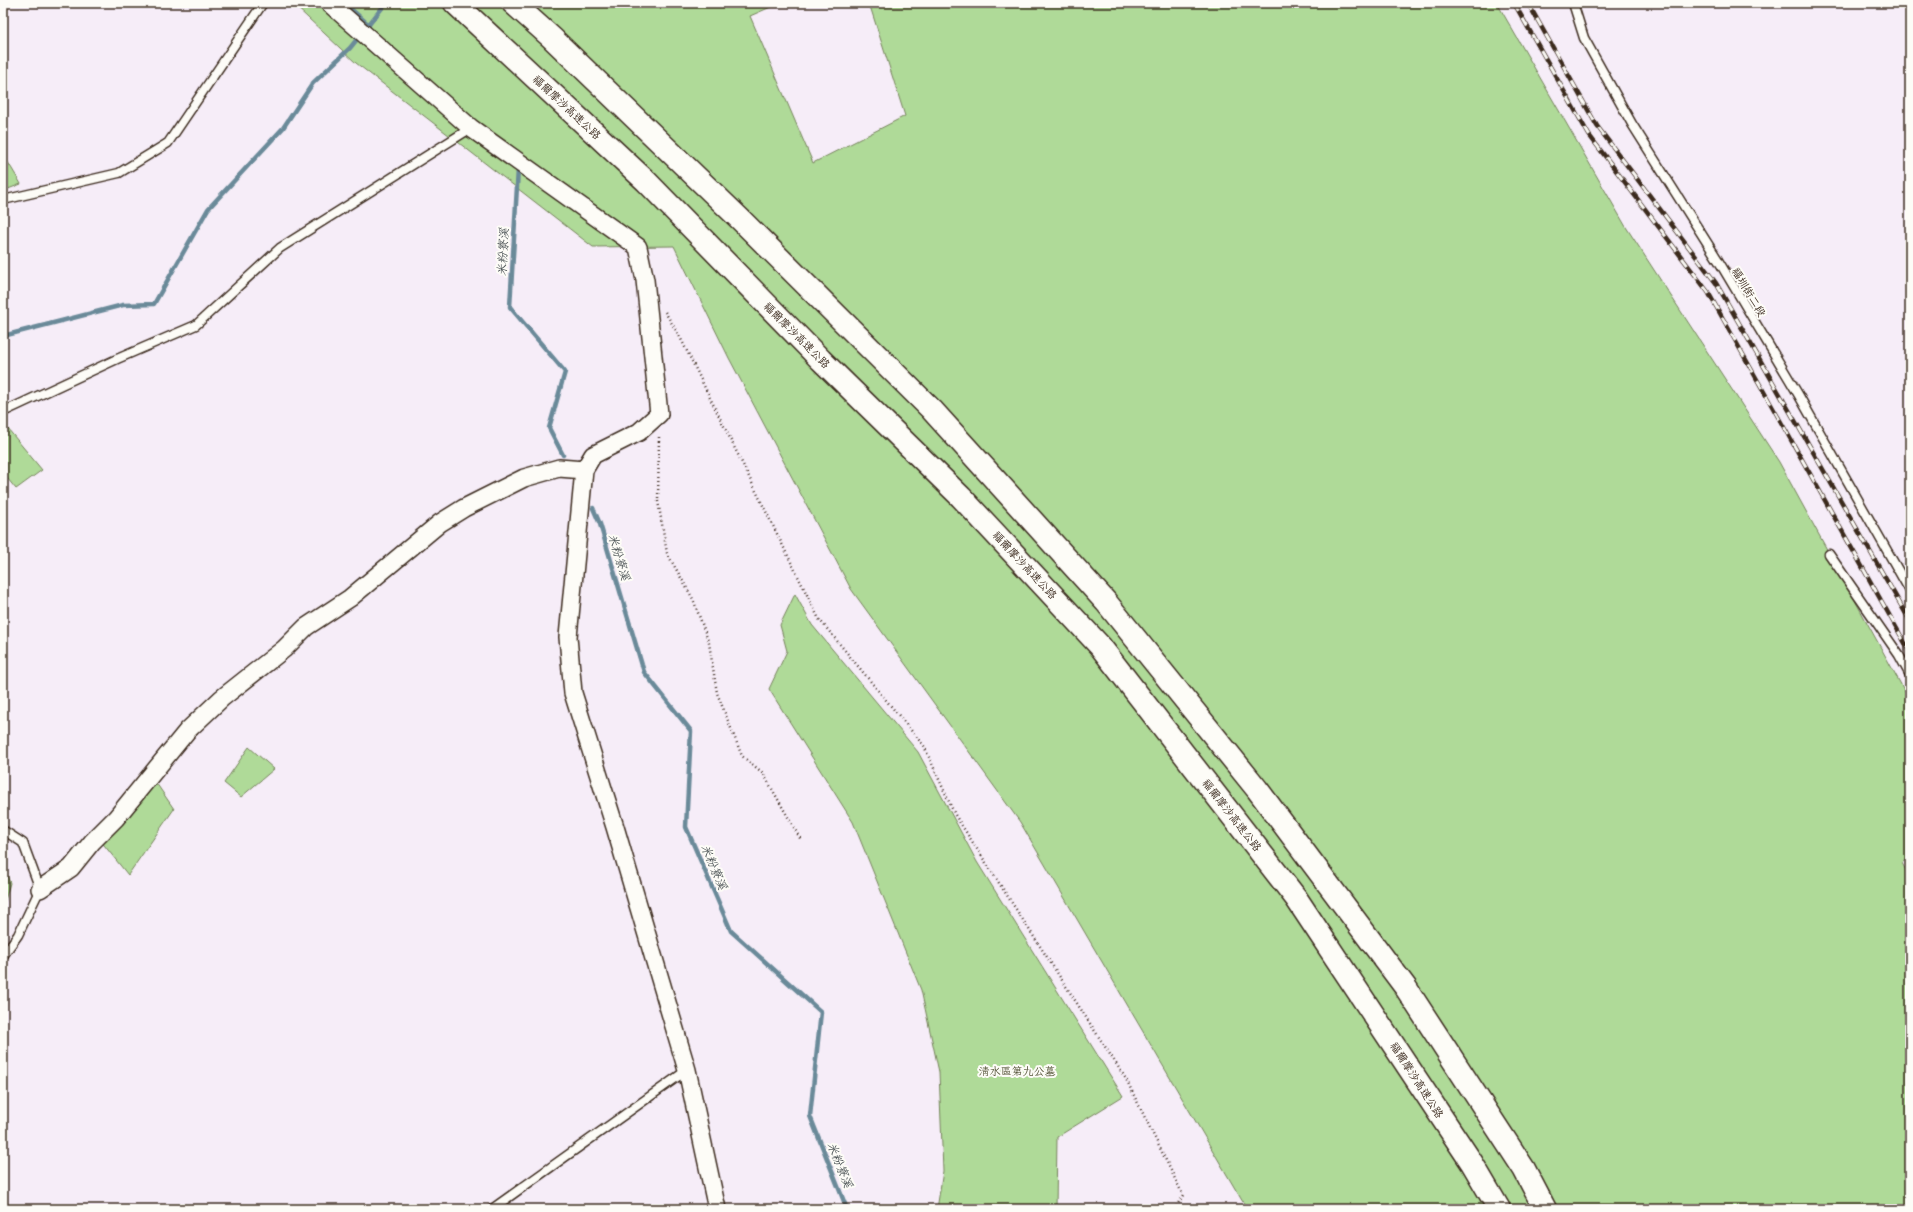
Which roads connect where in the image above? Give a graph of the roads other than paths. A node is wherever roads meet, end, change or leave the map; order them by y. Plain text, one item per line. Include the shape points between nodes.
1 (264, 3) edge
2 (329, 3) edge
3 (455, 3) edge
4 (513, 3) edge
5 (1573, 3) edge
6 (471, 128) junction
7 (3, 200) edge
8 (3, 412) edge
9 (584, 470) junction
10 (1829, 554) dead end
11 (1910, 591) edge
12 (1910, 675) edge
13 (3, 830) edge
14 (40, 889) junction
15 (3, 956) edge
16 (687, 1070) junction
17 (492, 1209) edge
18 (717, 1209) edge
19 (1499, 1209) edge
20 (1545, 1209) edge

1 - 7 lane via 168,144 119,173
2 - 6 street
3 - 19 highway, 福爾摩沙高速公路 via 646,181 821,360 961,497 1100,646 1296,898 1472,1162
4 - 20 highway via 742,221 932,410 1106,602 1256,789 1406,988 1524,1169
5 - 11 lane, 福圳街二段 via 1584,38 1632,124 1718,260 1798,394
6 - 8 lane via 280,248 196,325
6 - 9 street via 638,247 645,280 659,414 639,432 593,455
9 - 14 street via 559,468 524,478 440,523 350,598 306,627 284,649 222,698 187,731 116,818 71,868
9 - 16 street via 568,637 572,693 615,827
10 - 12 lane
13 - 14 lane via 22,844
14 - 15 lane via 18,935
16 - 17 lane
16 - 18 street

